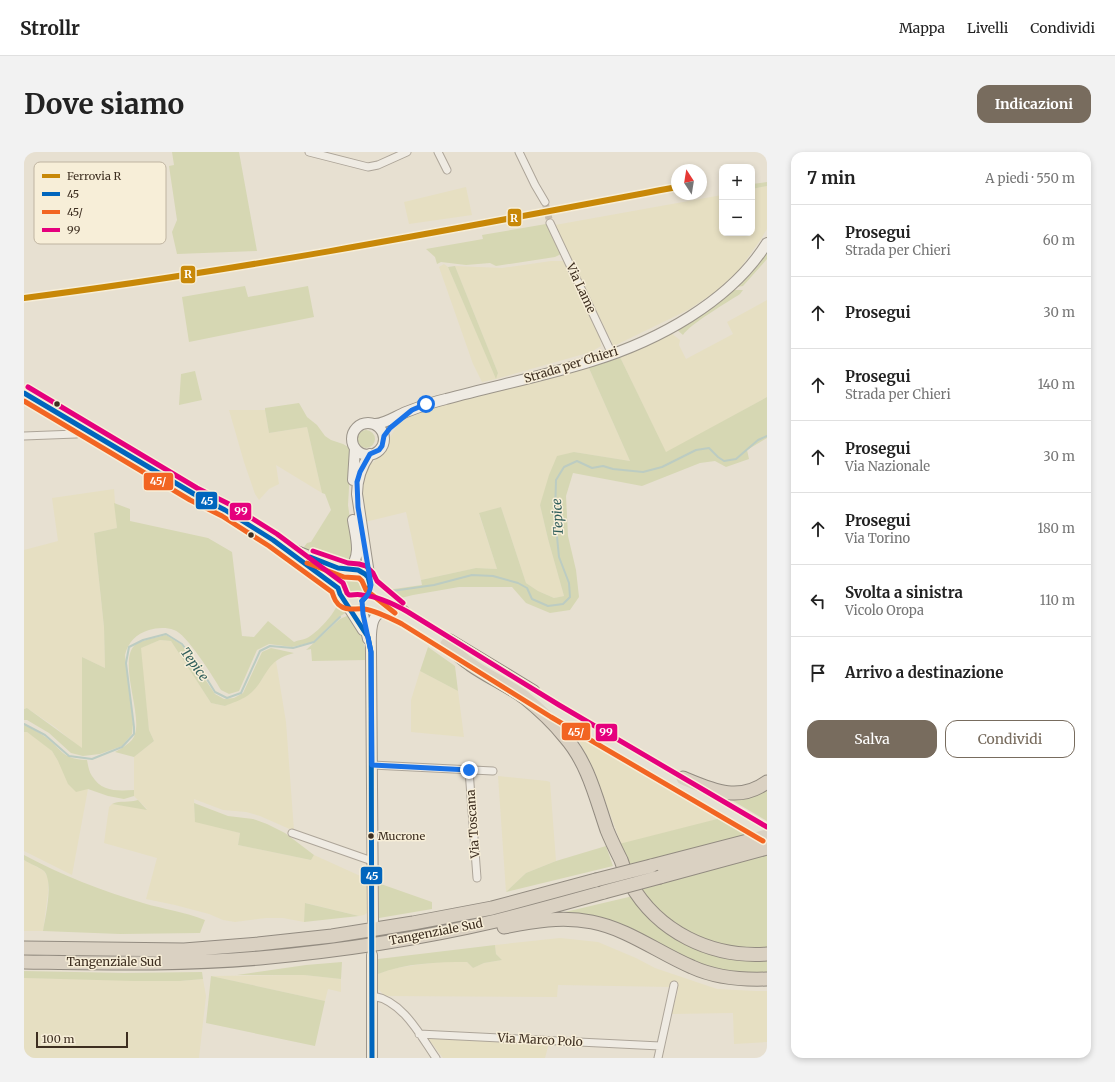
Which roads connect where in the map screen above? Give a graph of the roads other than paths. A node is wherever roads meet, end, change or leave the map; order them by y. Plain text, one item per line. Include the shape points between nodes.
1 (310, 152) edge
2 (407, 152) edge
3 (438, 152) edge
4 (519, 152) edge
5 (447, 170) dead end
6 (545, 202) tunnel mouth
7 (550, 223) tunnel mouth
8 (767, 243) edge
9 (612, 354) junction
10 (24, 393) edge
11 (412, 410) junction
12 (375, 424) junction
13 (82, 428) junction
14 (24, 436) edge
15 (384, 436) junction
16 (355, 448) junction
17 (370, 454) junction
18 (273, 540) junction
19 (349, 570) junction
20 (370, 583) junction
21 (338, 588) junction
22 (344, 600) junction
23 (362, 601) junction
24 (389, 610) junction
25 (368, 638) junction
26 (447, 644) junction
27 (371, 652) junction
28 (372, 765) junction
29 (469, 770) junction
30 (493, 771) dead end
31 (683, 778) junction
32 (767, 782) edge
33 (767, 827) edge
34 (292, 833) dead end
35 (767, 835) edge
36 (767, 848) edge
37 (372, 861) junction
38 (477, 878) dead end
39 (373, 921) dead end
40 (405, 939) junction
41 (24, 948) edge
42 (767, 954) edge
43 (372, 955) dead end
44 (24, 962) edge
45 (767, 979) edge
46 (674, 985) dead end
47 (373, 996) junction
48 (419, 1034) junction
49 (660, 1046) junction
50 (372, 1058) edge
51 (436, 1058) edge
52 (658, 1058) edge

1 - 2 street via 368,167
3 - 5 street
4 - 6 street
7 - 9 street, Via Lame
8 - 9 main road, Strada per Chieri via 747,270 711,303 658,334
9 - 11 main road, Strada per Chieri
10 - 13 main road
11 - 12 main road, Strada per Chieri
11 - 15 main road, Strada per Chieri
12 - 15 main road
12 - 16 main road via 366,423 355,429 352,437
13 - 14 street via 76,434
13 - 18 main road
15 - 17 main road via 379,450
16 - 17 main road via 361,453
16 - 19 main road via 352,506 357,558
17 - 20 main road via 360,472 357,494
18 - 19 main road via 328,564
18 - 21 main road
19 - 20 main road via 361,571
19 - 21 main road via 339,580
20 - 23 main road via 370,592
20 - 31 main road via 406,614
21 - 22 main road
22 - 23 main road via 350,603
22 - 25 main road
23 - 24 main road
23 - 25 main road
24 - 26 main road
24 - 27 main road via 378,614 374,619
25 - 27 main road
26 - 35 main road via 555,711
26 - 42 highway via 468,663 523,697 546,716 566,738 592,782 608,831 630,882 649,908 666,924 705,946 729,953
27 - 28 main road
28 - 29 street
28 - 37 main road
29 - 30 street
29 - 38 street, Via Toscana
31 - 32 highway via 729,794 753,790
31 - 33 main road
34 - 37 street
35 - 41 highway, Tangenziale Sud, bridge via 492,908 325,937 184,950
36 - 40 highway, Tangenziale Sud, bridge via 496,921
37 - 39 main road
40 - 44 highway, Tangenziale Sud via 259,958 182,962
40 - 45 highway via 441,938 537,920 568,918 619,930 693,968 719,976 744,980
43 - 47 main road
46 - 49 street
47 - 48 street via 384,999 401,1011
47 - 50 main road
48 - 49 street, Via Marco Polo
48 - 51 street
49 - 52 street

